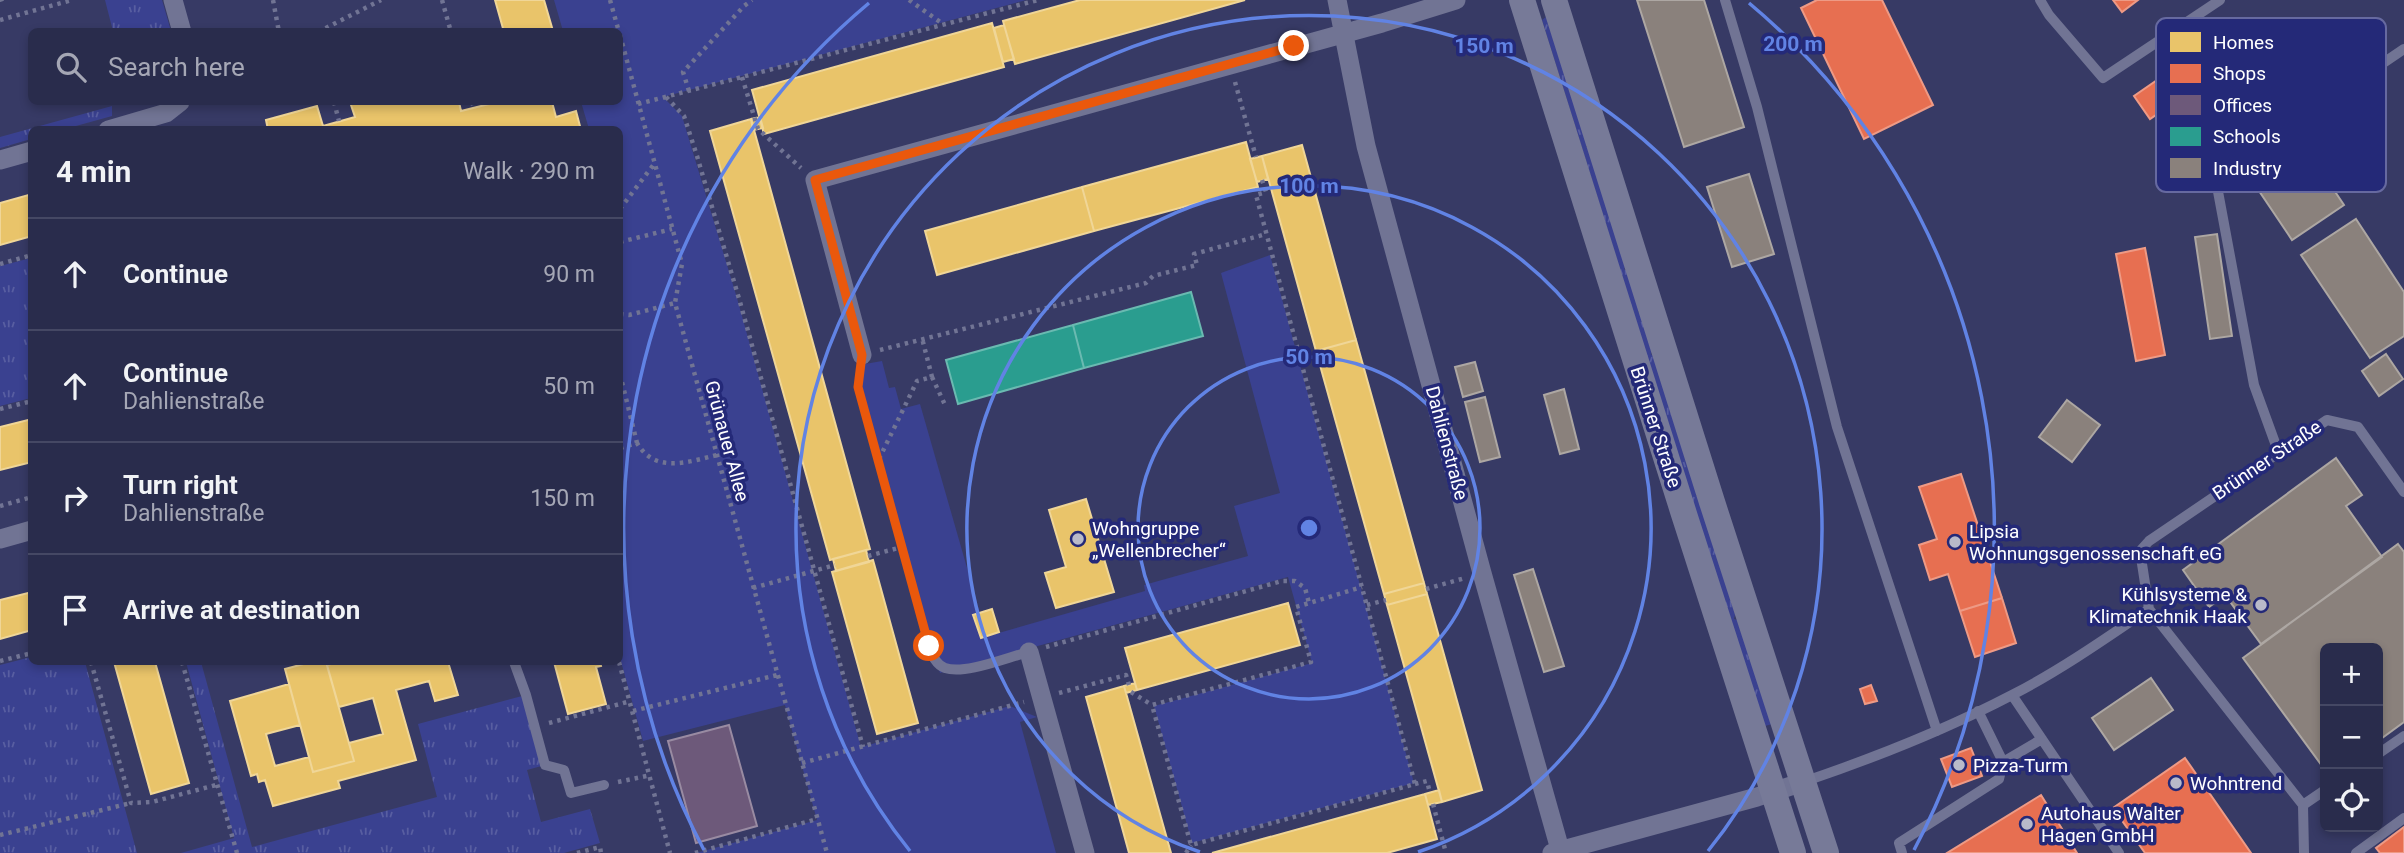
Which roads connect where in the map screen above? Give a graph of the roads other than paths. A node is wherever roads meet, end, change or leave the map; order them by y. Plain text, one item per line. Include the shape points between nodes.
1 (173, 0) edge
2 (1337, 0) edge
3 (1456, 0) edge
4 (1522, 0) edge
5 (1554, 0) edge
6 (1725, 0) edge
7 (2040, 0) edge
8 (2220, 0) edge
9 (2193, 18) edge
10 (181, 28) edge
11 (1343, 33) junction
12 (2156, 43) edge
13 (2404, 49) edge
14 (2386, 61) edge
15 (176, 105) edge
16 (122, 126) edge
17 (28, 152) edge
18 (0, 160) edge
19 (2218, 192) edge
20 (862, 355) road end
21 (2278, 451) junction
22 (2404, 492) edge
23 (28, 531) edge
24 (0, 539) edge
25 (2148, 609) junction
26 (929, 646) road end
27 (1028, 652) joint
28 (515, 665) edge
29 (2012, 695) junction
30 (1978, 711) junction
31 (1937, 731) junction
32 (2404, 736) edge
33 (2042, 739) junction
34 (2383, 751) edge
35 (2003, 762) junction
36 (1802, 782) junction
37 (604, 785) road end
38 (1774, 792) junction
39 (2320, 793) edge
40 (2303, 805) junction
41 (2404, 818) edge
42 (1558, 852) edge
43 (1085, 853) edge
44 (1794, 853) edge
45 (1826, 853) edge
46 (1902, 853) edge
47 (2119, 853) edge
48 (2304, 853) edge
49 (2356, 853) edge

1 - 10 street
2 - 11 street, Dahlienstraße
3 - 11 street
4 - 38 main road, Brünner Straße
5 - 36 main road, Brünner Straße
6 - 31 lane via 1758,107 1838,427
7 - 12 lane via 2104,78
8 - 9 lane
11 - 20 street via 815,180
11 - 42 street, Dahlienstraße via 1366,146
13 - 14 lane
15 - 16 street via 166,113
17 - 18 street
19 - 21 lane via 2254,385
21 - 22 lane, Brünner Straße via 2327,420 2358,427
21 - 25 lane, Brünner Straße via 2148,541 2140,551
23 - 24 street
25 - 29 lane
25 - 40 lane
26 - 27 lane via 943,668 959,670
27 - 43 street
28 - 37 lane via 545,765 565,769 571,793
29 - 30 lane
29 - 33 lane
30 - 31 lane
30 - 35 lane
31 - 36 lane
32 - 34 lane
33 - 35 lane
33 - 47 lane
35 - 46 lane via 1999,779 1899,843
36 - 38 street, Dahlienstraße
36 - 45 main road, Brünner Straße
38 - 42 street, Dahlienstraße
38 - 44 main road, Brünner Straße
39 - 40 lane
40 - 48 lane
41 - 49 lane

